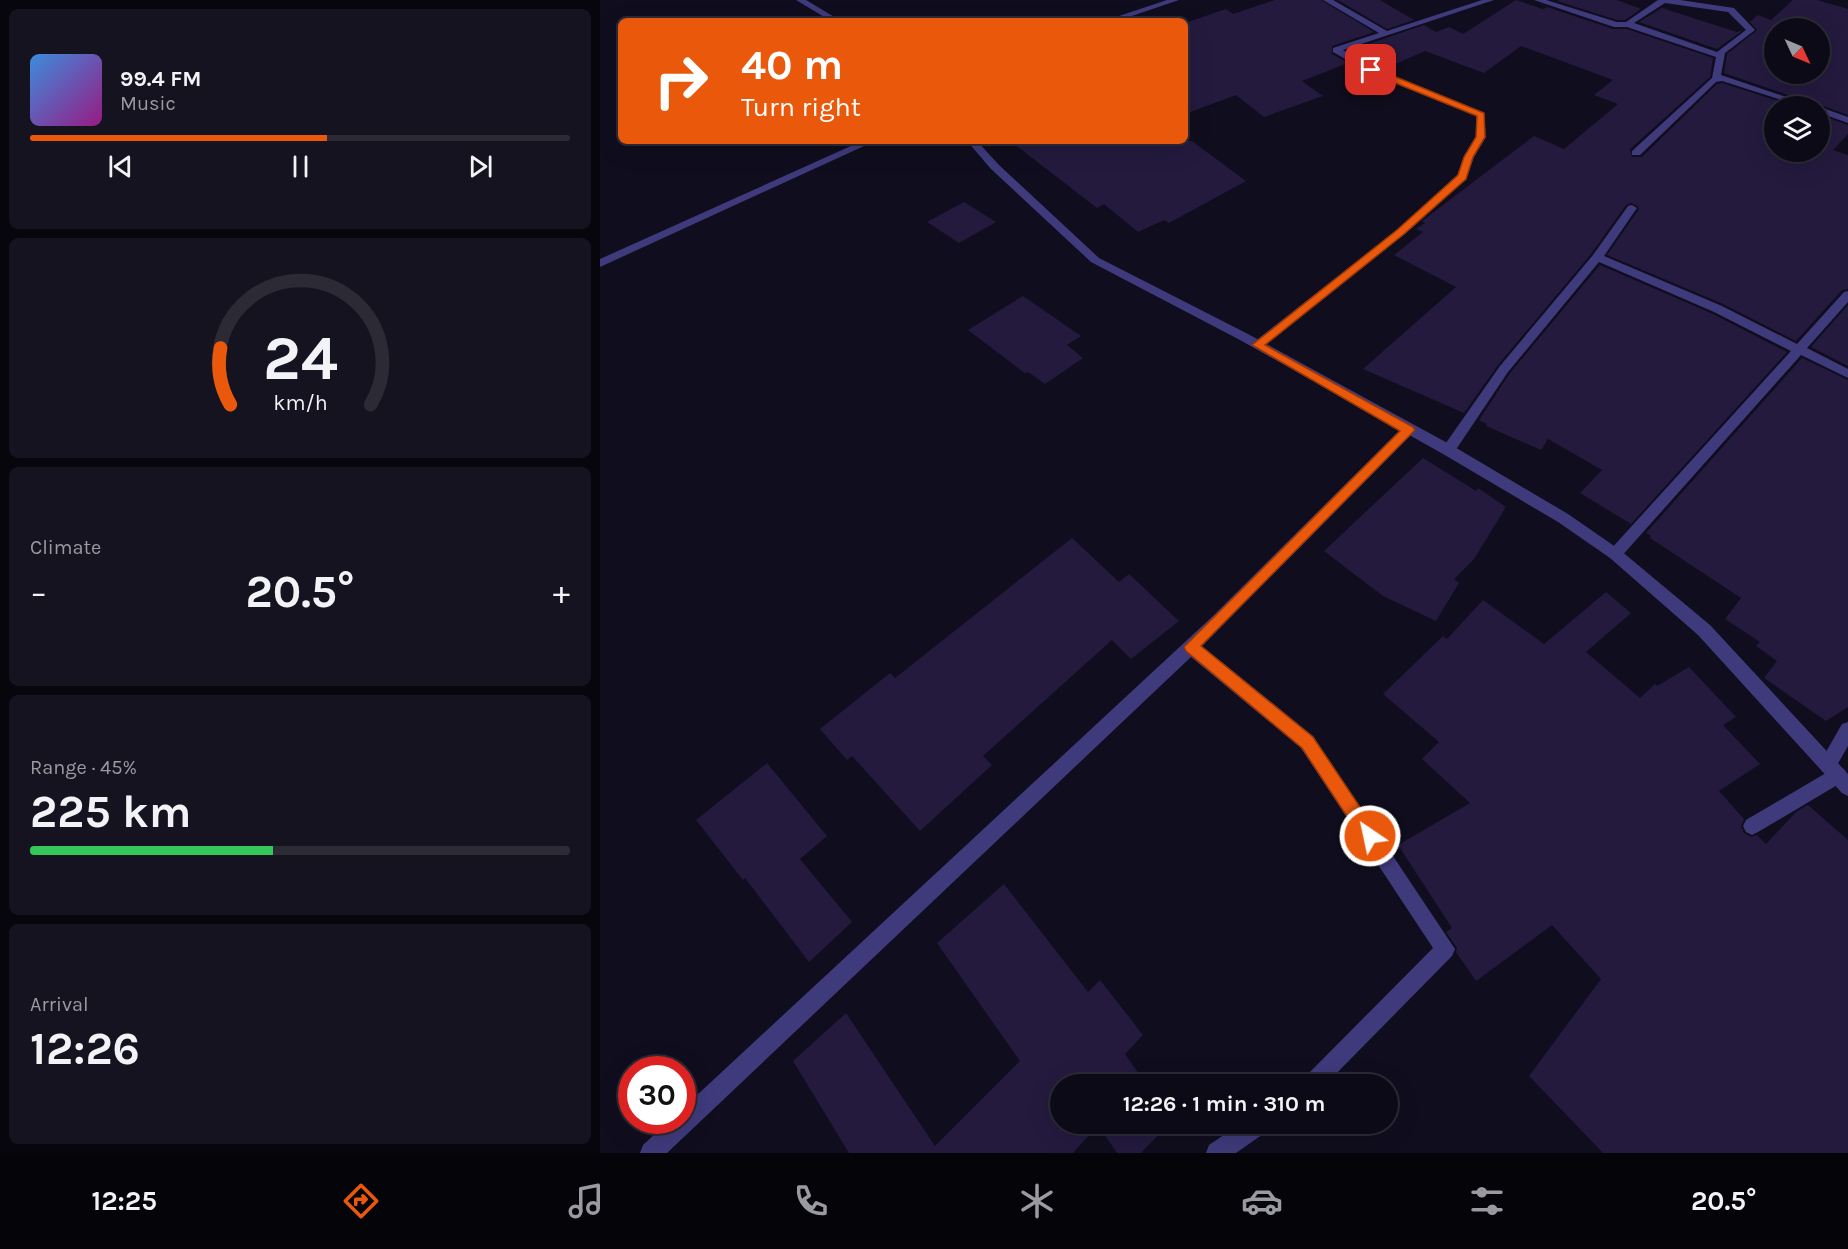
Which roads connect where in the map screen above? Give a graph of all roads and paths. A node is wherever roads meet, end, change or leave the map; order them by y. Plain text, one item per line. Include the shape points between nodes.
1 (800, 0) edge
2 (1174, 0) edge
3 (1327, 0) edge
4 (1490, 0) edge
5 (1538, 0) edge
6 (1663, 0) edge
7 (832, 18) edge
8 (1117, 18) edge
9 (1628, 24) junction
10 (1386, 33) junction
11 (1720, 56) junction
12 (1716, 80) junction
13 (1777, 96) edge
14 (1830, 114) edge
15 (1848, 120) edge
16 (863, 144) edge
17 (975, 144) edge
18 (1636, 153) dead end
19 (1632, 208) dead end
20 (1597, 257) junction
21 (600, 263) edge
22 (1848, 295) edge
23 (1258, 345) junction
24 (1797, 349) junction
25 (1848, 374) edge
26 (1408, 430) junction
27 (1448, 450) junction
28 (1615, 554) junction
29 (1191, 647) junction
30 (1848, 730) edge
31 (1838, 775) edge
32 (1752, 826) dead end
33 (1322, 1074) edge
34 (1244, 1134) edge
35 (651, 1153) edge
36 (1217, 1153) edge

1 - 7 street
2 - 8 street
3 - 10 street
4 - 10 street
5 - 9 street via 1617,25
6 - 9 street
6 - 11 street via 1731,10 1752,30
9 - 11 street
10 - 23 street via 1336,50 1371,70 1481,115 1480,137 1462,177 1401,232
11 - 12 street
12 - 13 street via 1722,78
12 - 18 street
14 - 15 street
16 - 21 street
17 - 23 street via 1095,260
19 - 20 street
20 - 24 street via 1718,309
20 - 27 street via 1504,369
22 - 24 street
23 - 26 street
24 - 25 street
24 - 28 street
26 - 27 street
26 - 29 street
27 - 28 street via 1563,518
28 - 31 street via 1704,630
29 - 33 street via 1307,742 1445,949
29 - 35 street
30 - 31 street
31 - 32 street
34 - 36 street

